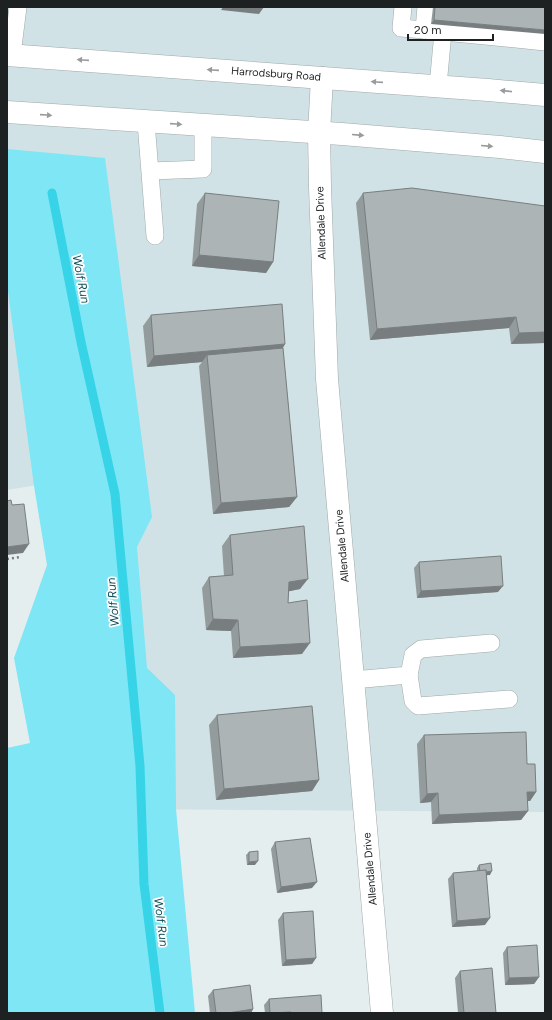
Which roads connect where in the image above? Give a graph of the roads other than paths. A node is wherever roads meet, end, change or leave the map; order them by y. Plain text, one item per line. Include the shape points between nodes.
1 (18, 7) edge
2 (404, 7) edge
3 (426, 7) edge
4 (424, 30) junction
5 (443, 32) junction
6 (542, 39) edge
7 (9, 55) edge
8 (322, 78) junction
9 (438, 86) junction
10 (545, 96) edge
11 (7, 112) edge
12 (146, 122) junction
13 (202, 125) junction
14 (319, 133) junction
15 (545, 152) edge
16 (151, 171) junction
17 (155, 236) dead end
18 (491, 643) dead end
19 (410, 675) junction
20 (354, 680) junction
21 (509, 698) dead end
22 (382, 1013) edge

1 - 7 lane
2 - 4 lane via 401,28
3 - 4 lane
4 - 5 lane
5 - 6 lane via 464,30
5 - 9 lane
8 -> 7 main road, Harrodsburg Road
9 -> 8 main road, Harrodsburg Road
8 - 14 main road, Allendale Drive
10 -> 9 main road, Harrodsburg Road
11 -> 12 main road
12 -> 13 main road
12 - 16 lane
13 - 14 main road
13 - 16 lane via 203,168
14 -> 15 main road
14 - 20 main road, Allendale Drive via 327,379
16 - 17 lane
18 - 19 lane via 421,649 413,655
19 - 20 lane
19 - 21 lane via 413,701 418,706
20 - 22 main road, Allendale Drive

